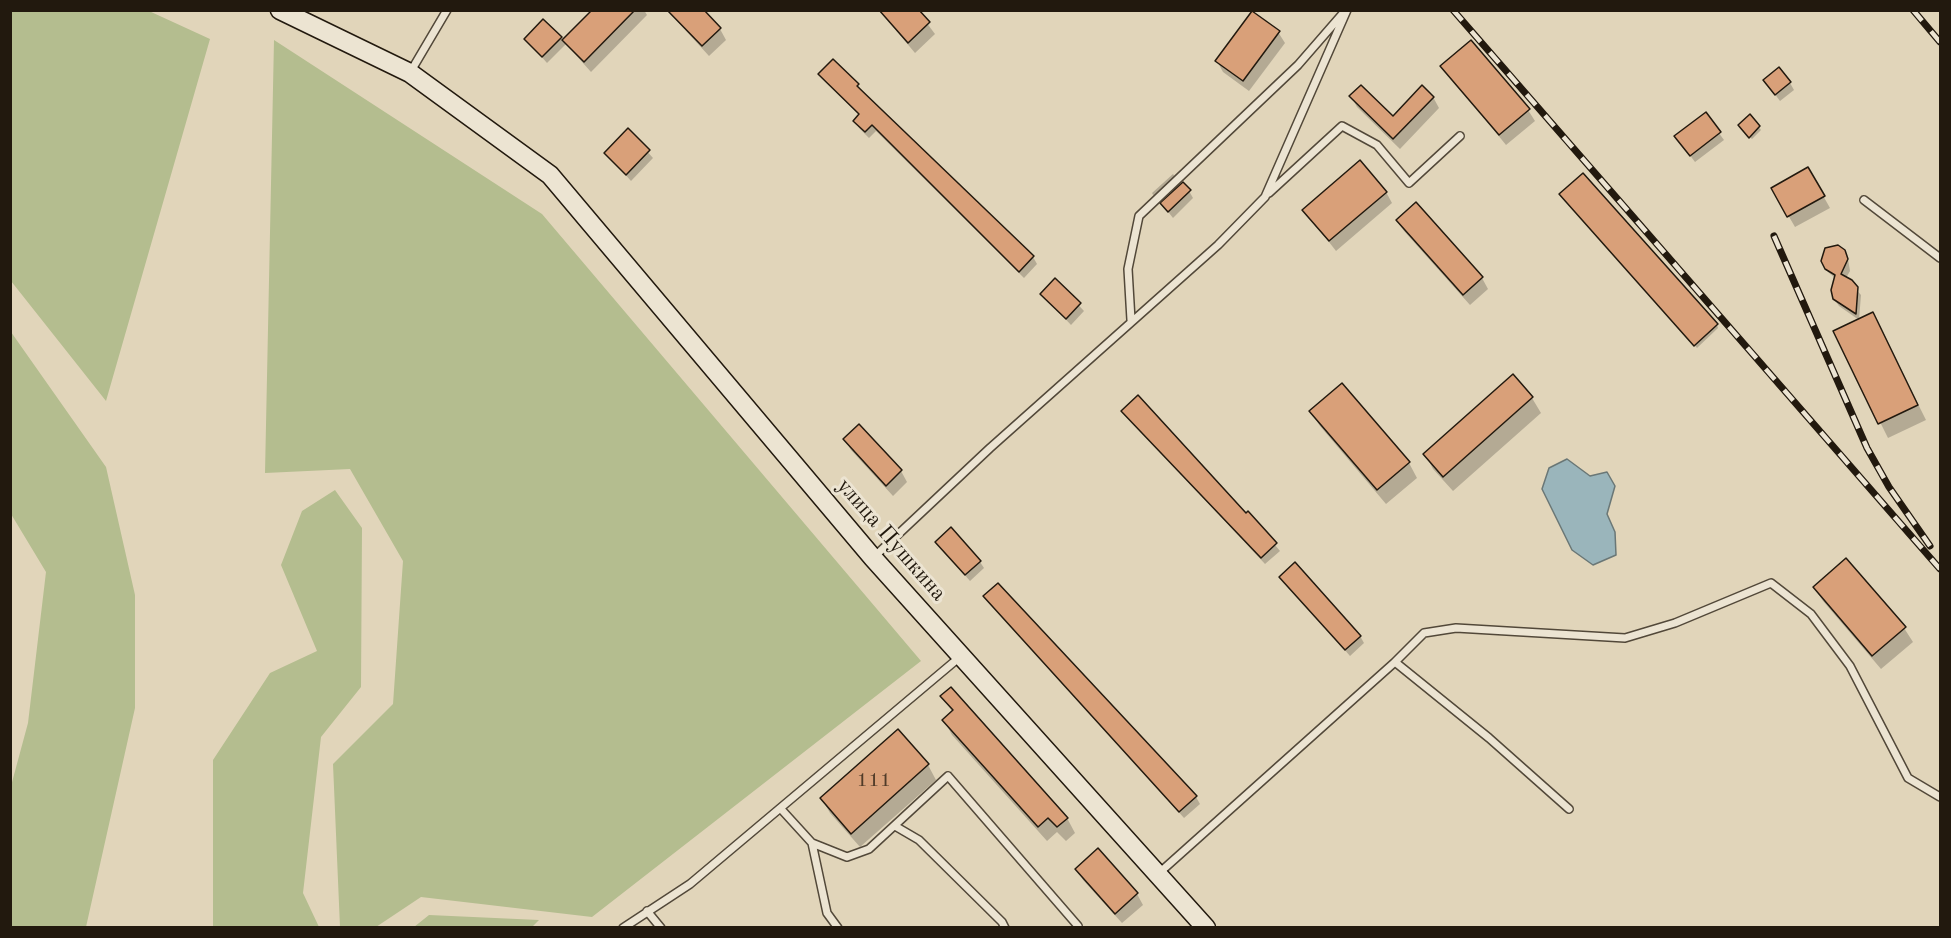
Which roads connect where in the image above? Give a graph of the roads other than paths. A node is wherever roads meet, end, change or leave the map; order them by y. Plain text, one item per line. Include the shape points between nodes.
1 (280, 10) edge
2 (447, 10) edge
3 (1346, 10) edge
4 (410, 74) junction
5 (1460, 136) dead end
6 (1265, 197) junction
7 (1864, 200) dead end
8 (1941, 258) edge
9 (1131, 321) junction
10 (873, 558) junction
11 (961, 656) junction
12 (1395, 662) junction
13 (1941, 797) edge
14 (782, 809) junction
15 (1569, 809) dead end
16 (895, 825) junction
17 (812, 843) junction
18 (1158, 874) junction
19 (647, 912) junction
20 (1078, 926) edge
21 (623, 927) edge
22 (661, 927) edge
23 (838, 927) edge
24 (1005, 927) edge
25 (1206, 927) edge

1 - 4 main road, улица Пушкина
2 - 4 lane
3 - 6 lane
3 - 9 lane via 1298,64 1139,216 1128,268
4 - 10 main road, улица Пушкина via 550,175
5 - 6 lane via 1409,183 1377,145 1342,126
6 - 9 lane via 1218,245
7 - 8 lane
9 - 10 lane
10 - 11 main road, улица Пушкина
11 - 14 lane
11 - 18 main road, улица Пушкина
12 - 13 lane via 1425,633 1456,628 1625,638 1675,623 1771,583 1811,614 1850,666 1908,778
12 - 15 lane
12 - 18 lane
14 - 17 lane
14 - 19 lane via 690,884
16 - 17 lane via 869,849 847,857
16 - 20 lane via 948,776
16 - 24 lane via 919,840
17 - 23 lane via 827,913
18 - 25 main road, улица Пушкина
19 - 21 lane
19 - 22 lane

